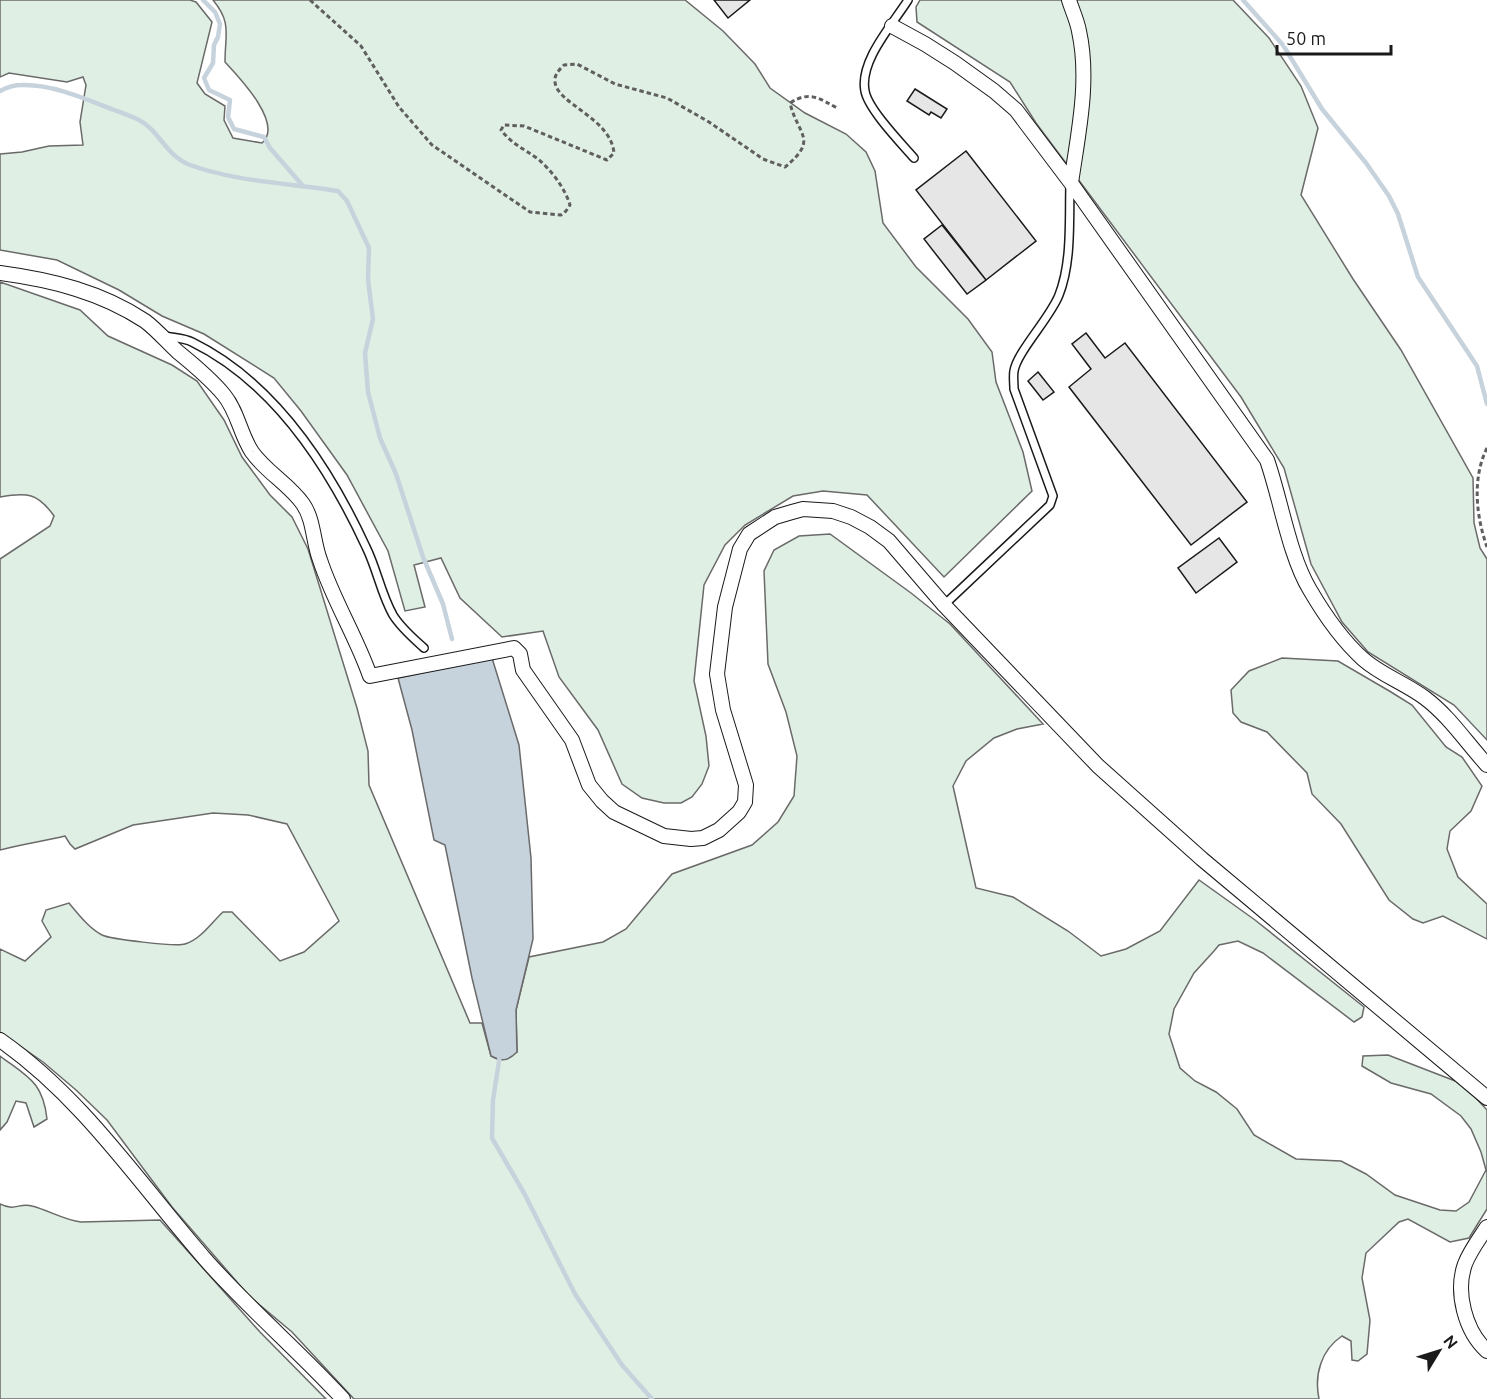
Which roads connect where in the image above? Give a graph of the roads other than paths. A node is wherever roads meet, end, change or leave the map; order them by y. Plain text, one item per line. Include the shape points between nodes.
1 (908, 0) edge
2 (1069, 0) edge
3 (892, 26) junction
4 (914, 158) dead end
5 (1071, 183) junction
6 (0, 273) edge
7 (162, 335) junction
8 (944, 605) junction
9 (424, 648) dead end
10 (1487, 765) edge
11 (0, 1040) edge
12 (1487, 1098) edge
13 (1487, 1227) edge
14 (1487, 1351) edge
15 (343, 1399) edge

1 - 3 lane
2 - 5 street via 1079,31 1083,82
3 - 4 lane via 872,55 865,73 865,92 878,115
3 - 5 street via 955,63 1016,110
5 - 8 lane via 1067,262 1059,295 1014,371 1014,389 1053,496 1050,505
5 - 10 street via 1267,460 1296,558 1309,589 1330,621 1364,660 1424,697 1442,713
6 - 7 street via 91,292
7 - 8 street via 225,396 253,453 290,487 304,506 319,558 370,676 514,648 524,670 572,740 589,785 614,812 664,836 703,838 719,830 745,802 746,785 723,710 717,674 725,607 735,564 749,534 776,517 803,509 851,517 889,541
7 - 9 lane via 190,341 225,362 283,414 349,510 392,614
8 - 12 street via 1105,773
11 - 15 street via 81,1110 208,1262
13 - 14 street via 1465,1264 1462,1301 1473,1332

